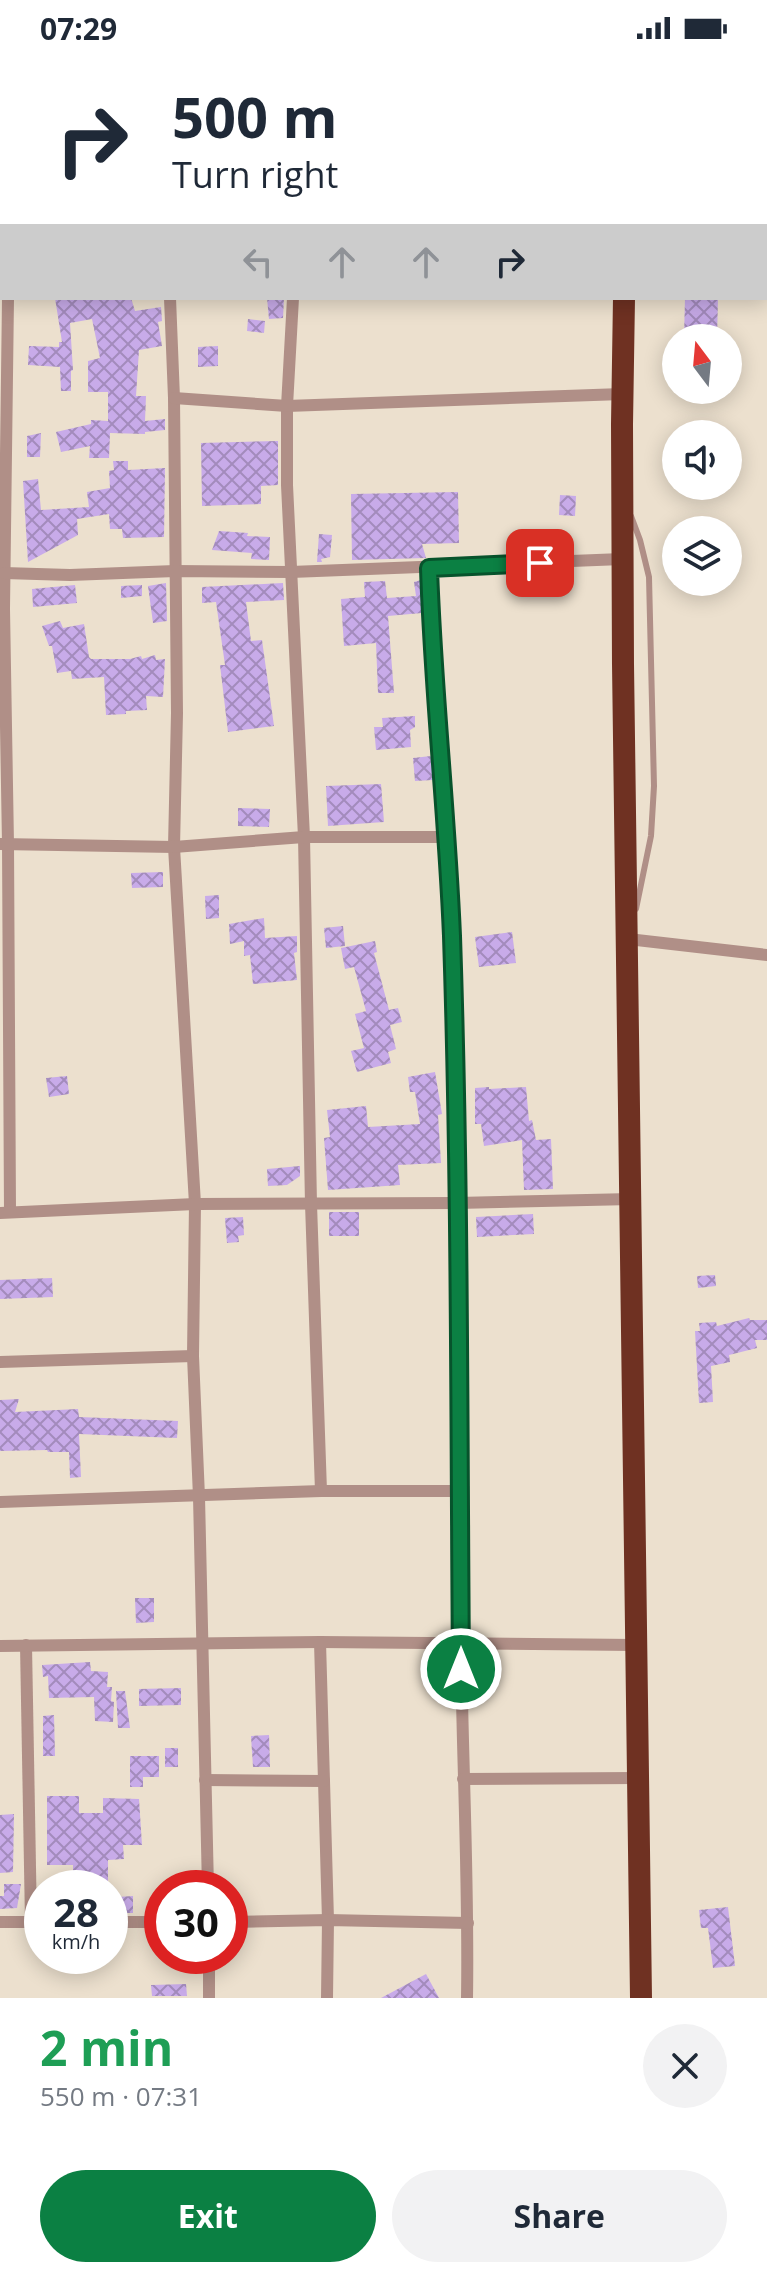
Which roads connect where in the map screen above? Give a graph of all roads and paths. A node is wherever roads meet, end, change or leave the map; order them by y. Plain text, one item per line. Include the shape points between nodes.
1 (8, 300) edge
2 (170, 300) edge
3 (293, 300) edge
4 (624, 300) edge
5 (622, 394) junction
6 (174, 398) junction
7 (287, 406) junction
8 (622, 492) junction
9 (622, 559) junction
10 (429, 568) junction
11 (175, 571) junction
12 (291, 572) junction
13 (4, 573) junction
14 (2, 609) edge
15 (304, 837) junction
16 (447, 837) junction
17 (4, 844) edge
18 (174, 847) junction
19 (628, 939) junction
20 (767, 955) edge
21 (632, 1199) junction
22 (457, 1203) junction
23 (195, 1204) junction
24 (311, 1204) junction
25 (5, 1212) edge
26 (193, 1356) junction
27 (0, 1362) edge
28 (321, 1491) junction
29 (460, 1491) junction
30 (199, 1497) junction
31 (0, 1502) edge
32 (320, 1642) junction
33 (461, 1642) junction
34 (202, 1644) junction
35 (26, 1645) junction
36 (635, 1645) junction
37 (0, 1646) edge
38 (637, 1778) junction
39 (463, 1779) junction
40 (205, 1780) junction
41 (324, 1781) junction
42 (34, 1870) edge
43 (208, 1870) edge
44 (328, 1920) junction
45 (0, 1922) edge
46 (24, 1922) edge
47 (248, 1922) edge
48 (468, 1923) junction
49 (209, 1974) edge
50 (209, 1998) edge
51 (327, 1998) edge
52 (467, 1998) edge
53 (641, 1998) edge

1 - 13 street
2 - 6 street
3 - 7 street
4 - 5 highway
5 - 7 street
5 - 8 highway
6 - 7 street
6 - 11 street
7 - 12 street
8 - 9 highway
8 - 19 lane via 649,577 654,786 651,836
9 - 10 street
9 - 19 highway
10 - 12 street
10 - 16 street
11 - 12 street
11 - 13 street
11 - 18 street
12 - 15 street
13 - 14 street
14 - 17 street
15 - 16 street
15 - 18 street
15 - 24 street
16 - 22 street
17 - 18 street
17 - 25 street
18 - 23 street
19 - 20 street
19 - 21 highway
21 - 22 street
21 - 36 highway
22 - 24 street
22 - 29 street
23 - 24 street
23 - 25 street
23 - 26 street
24 - 28 street
26 - 27 street
26 - 30 street
28 - 29 street
28 - 30 street
29 - 33 street
30 - 31 street
30 - 34 street
32 - 33 street
32 - 34 street
32 - 41 street
33 - 36 street
33 - 39 street
34 - 35 street
34 - 40 street
35 - 37 street
35 - 42 street
36 - 38 highway
38 - 39 street
38 - 53 highway
39 - 48 street
40 - 41 street
40 - 43 street
41 - 44 street
44 - 47 street
44 - 48 street
44 - 51 street
45 - 46 street
48 - 52 street
49 - 50 street

